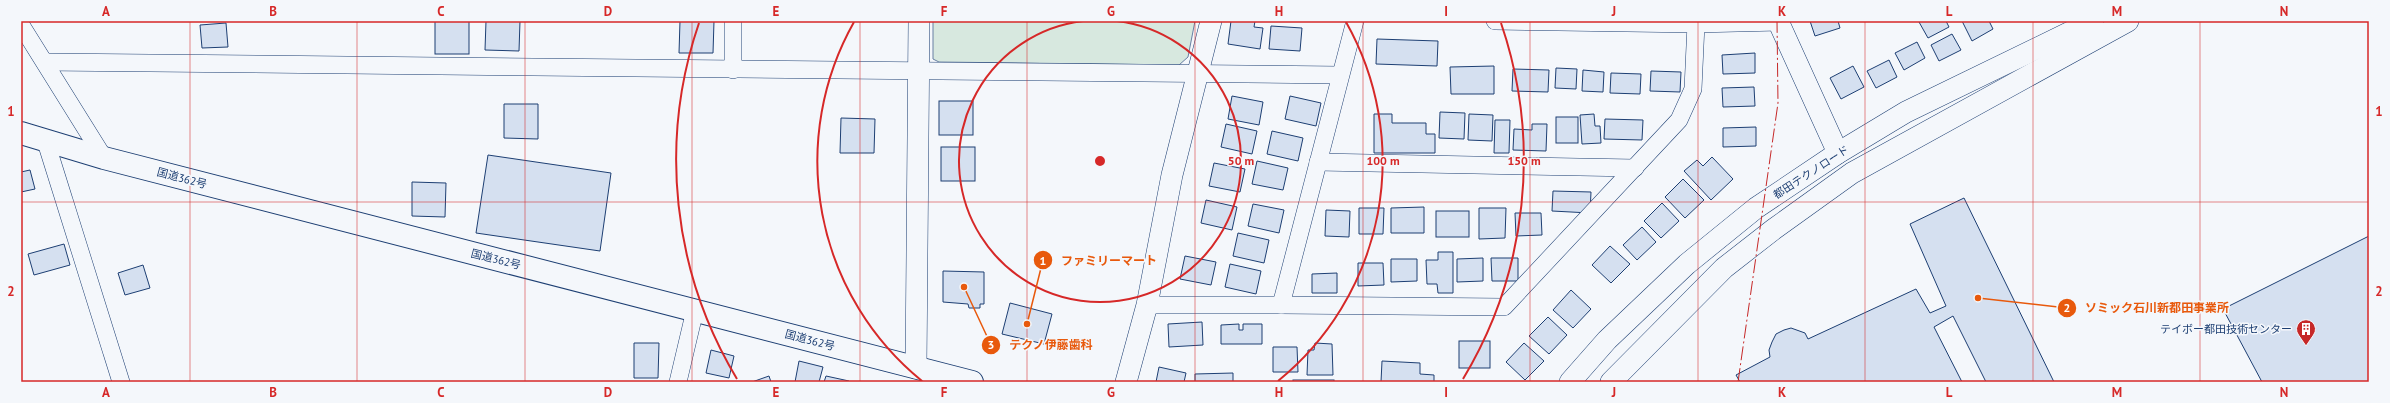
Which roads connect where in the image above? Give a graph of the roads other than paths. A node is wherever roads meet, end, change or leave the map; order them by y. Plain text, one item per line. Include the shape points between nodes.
1 (733, 21) edge
2 (919, 21) edge
3 (1211, 21) edge
4 (1355, 21) edge
5 (1495, 21) edge
6 (2093, 21) edge
7 (2128, 21) edge
8 (1638, 22) edge
9 (1778, 22) edge
10 (1696, 24) junction
11 (21, 25) edge
12 (45, 62) junction
13 (733, 70) junction
14 (919, 71) junction
15 (1197, 74) junction
16 (1340, 75) junction
17 (21, 132) edge
18 (45, 139) junction
19 (1838, 153) junction
20 (104, 158) junction
21 (1318, 162) junction
22 (1635, 168) junction
23 (1147, 305) junction
24 (1281, 305) junction
25 (695, 310) junction
26 (916, 368) junction
27 (121, 382) edge
28 (678, 382) edge
29 (972, 382) edge
30 (1126, 382) edge
31 (1570, 382) edge
32 (1610, 382) edge

1 - 13 street
2 - 14 street
3 - 15 street
4 - 16 street
5 - 8 street
6 - 19 street, 都田テクノロード via 1906,112
7 - 32 street via 1852,173 1820,195 1724,268
8 - 10 street
9 - 10 street
9 - 19 street
10 - 22 street via 1693,89 1686,108 1666,136
11 - 12 street
12 - 13 street
12 - 20 street
13 - 14 street
14 - 15 street
14 - 26 street
15 - 16 street
15 - 23 street via 1172,175
16 - 21 street
17 - 18 highway, 国道362号
18 - 20 highway, 国道362号
18 - 27 street
19 - 31 street, 都田テクノロード via 1756,208 1687,264 1607,340
20 - 25 highway, 国道362号
21 - 22 street
21 - 24 street
22 - 24 street via 1504,307
23 - 24 street
23 - 30 street
25 - 26 highway, 国道362号
25 - 28 street
26 - 29 highway, 国道362号

